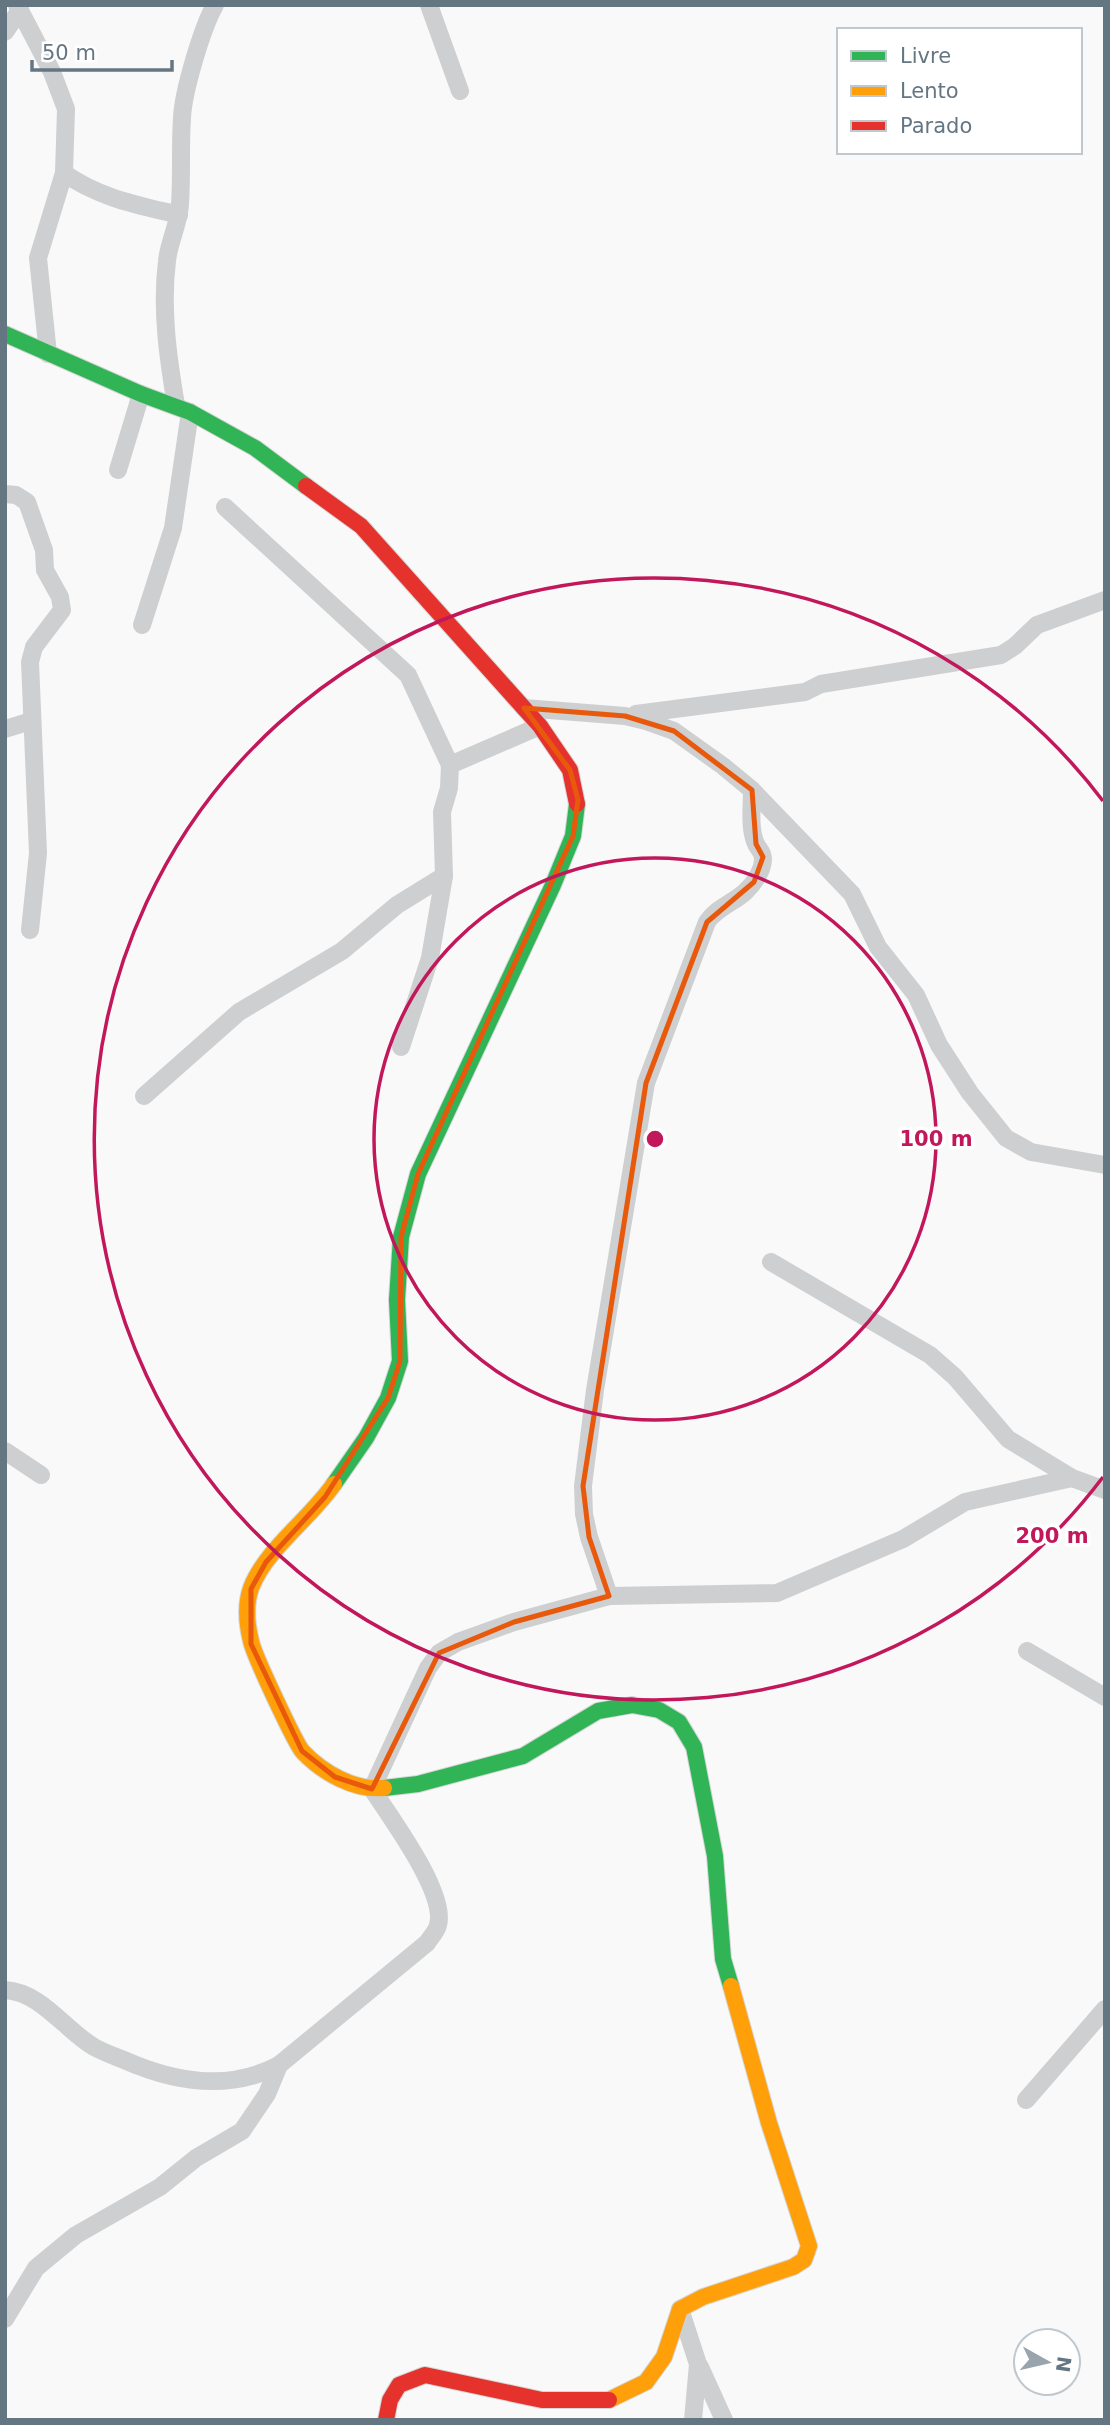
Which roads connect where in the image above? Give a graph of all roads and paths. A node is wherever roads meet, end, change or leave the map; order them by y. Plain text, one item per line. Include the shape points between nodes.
1 (215, 5) edge
2 (429, 5) edge
3 (19, 8) edge
4 (5, 32) edge
5 (460, 91) dead end
6 (64, 173) junction
7 (179, 215) junction
8 (5, 334) edge
9 (48, 354) junction
10 (141, 394) junction
11 (183, 409) junction
12 (118, 470) dead end
13 (5, 494) edge
14 (225, 507) dead end
15 (1105, 600) edge
16 (142, 625) dead end
17 (524, 708) junction
18 (625, 716) junction
19 (31, 721) junction
20 (540, 726) junction
21 (5, 729) edge
22 (450, 765) junction
23 (752, 790) junction
24 (443, 876) junction
25 (30, 930) dead end
26 (401, 1047) dead end
27 (144, 1096) dead end
28 (1105, 1165) edge
29 (771, 1262) dead end
30 (5, 1451) edge
31 (41, 1475) dead end
32 (1072, 1478) junction
33 (1105, 1490) edge
34 (609, 1596) junction
35 (1027, 1651) dead end
36 (1105, 1698) edge
37 (372, 1788) junction
38 (5, 1990) edge
39 (1105, 2009) edge
40 (279, 2065) junction
41 (1026, 2100) dead end
42 (680, 2309) junction
43 (5, 2319) edge
44 (698, 2364) junction
45 (386, 2420) edge
46 (693, 2420) edge
47 (723, 2420) edge

1 - 7 street via 195,58 182,115
2 - 5 street
3 - 4 street
3 - 6 street via 66,109
6 - 7 street via 107,197
6 - 9 street via 38,258
7 - 11 street via 167,260 165,324
8 - 9 street
9 - 10 street
10 - 11 street
10 - 12 street
11 - 16 street via 173,528
11 - 17 street via 256,448 361,526
13 - 19 street via 27,502 62,610 34,647
14 - 22 street via 408,675
15 - 18 street via 1037,625 1001,655 821,684 805,692
17 - 18 street
17 - 20 street
18 - 23 street via 674,731
19 - 21 street
19 - 25 street via 38,853
20 - 22 street
20 - 37 street via 570,770 578,800 573,836 418,1174 401,1237 400,1361 388,1398 325,1497 266,1562 251,1589 247,1612 251,1644 302,1751 335,1777
22 - 24 street via 442,812
23 - 28 street via 852,894 878,947 916,995 939,1045 1006,1138 1031,1152
23 - 34 street via 762,867 745,892 707,922 646,1083 583,1486 589,1537
24 - 26 street via 430,958
24 - 27 street via 397,905 342,951 239,1012
29 - 32 street via 930,1355 956,1377 1008,1439
30 - 31 street
32 - 33 street
32 - 34 street via 965,1502 903,1539 777,1593
34 - 37 street via 514,1622 439,1653
35 - 36 street
37 - 40 street via 431,1883 439,1905 438,1925 426,1943
37 - 42 street via 418,1784 523,1756 598,1712 632,1705 659,1710 679,1722 694,1747 715,1856 723,1959 809,2246 804,2260 793,2267
38 - 40 street via 33,1999 94,2047 155,2073 228,2082
39 - 41 street
40 - 43 street via 267,2094 242,2130 160,2187 76,2235 36,2268
42 - 44 street
42 - 45 street via 664,2357 646,2382 607,2401 542,2400 425,2375 399,2385
44 - 46 street
44 - 47 street

